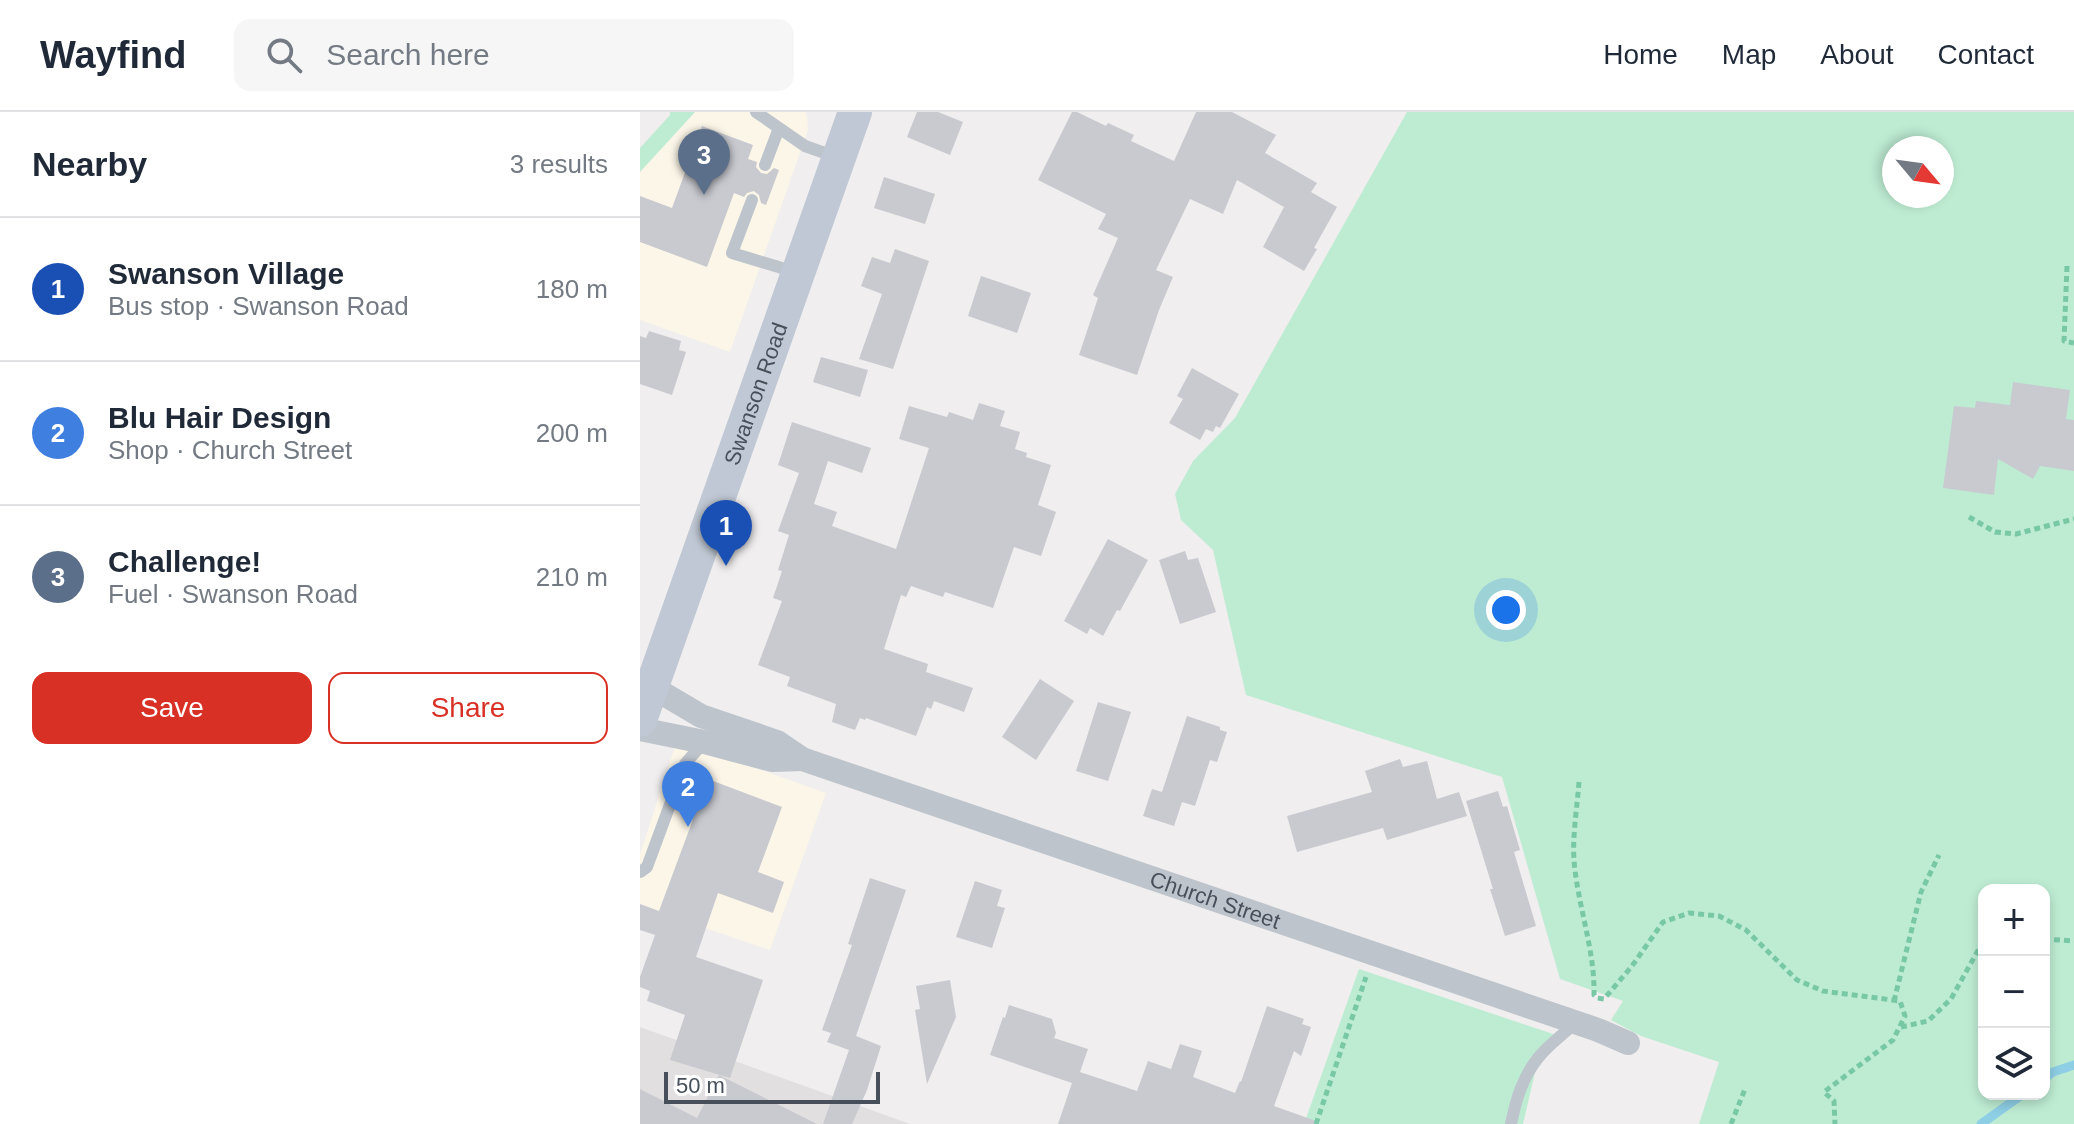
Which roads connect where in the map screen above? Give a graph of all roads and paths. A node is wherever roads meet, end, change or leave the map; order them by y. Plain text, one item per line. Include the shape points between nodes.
1 (756, 112) edge
2 (855, 112) edge
3 (779, 128) junction
4 (839, 158) junction
5 (765, 165) dead end
6 (752, 200) dead end
7 (2067, 266) dead end
8 (799, 272) junction
9 (2074, 343) edge
10 (1969, 517) dead end
11 (2074, 519) edge
12 (652, 687) junction
13 (640, 720) edge
14 (640, 729) edge
15 (704, 742) junction
16 (802, 759) junction
17 (1579, 782) dead end
18 (1939, 855) dead end
19 (640, 872) edge
20 (2050, 939) edge
21 (2074, 941) edge
22 (1978, 950) edge
23 (1374, 953) junction
24 (1894, 1001) junction
25 (1576, 1022) junction
26 (1900, 1027) junction
27 (1628, 1043) dead end
28 (1745, 1089) dead end
29 (1316, 1124) edge
30 (1511, 1124) edge
31 (1731, 1124) edge
32 (1835, 1124) edge

1 - 3 lane
2 - 4 main road, Swanson Road
3 - 4 lane via 805,146
3 - 5 lane
4 - 8 main road, Swanson Road
6 - 8 lane via 732,253
7 - 9 path via 2064,341
8 - 12 main road, Swanson Road
10 - 11 path via 1995,532 2016,534
12 - 13 main road, Swanson Road
12 - 16 street, Church Street via 701,716 777,742
14 - 15 street, Church Street
15 - 16 street, Church Street via 772,760
15 - 19 lane via 685,764 647,867
16 - 23 street, Church Street
17 - 24 path via 1574,866 1597,998 1604,999 1663,922 1689,913 1719,916 1746,930 1797,980 1823,991
18 - 24 path via 1921,892
20 - 21 path
22 - 26 path via 1951,999 1928,1021
23 - 25 street, Church Street
23 - 29 path
24 - 26 path via 1900,1001 1905,1016
25 - 27 street, Church Street
25 - 30 lane via 1539,1056 1526,1076
26 - 32 path via 1893,1040 1824,1092 1834,1101
28 - 31 path

